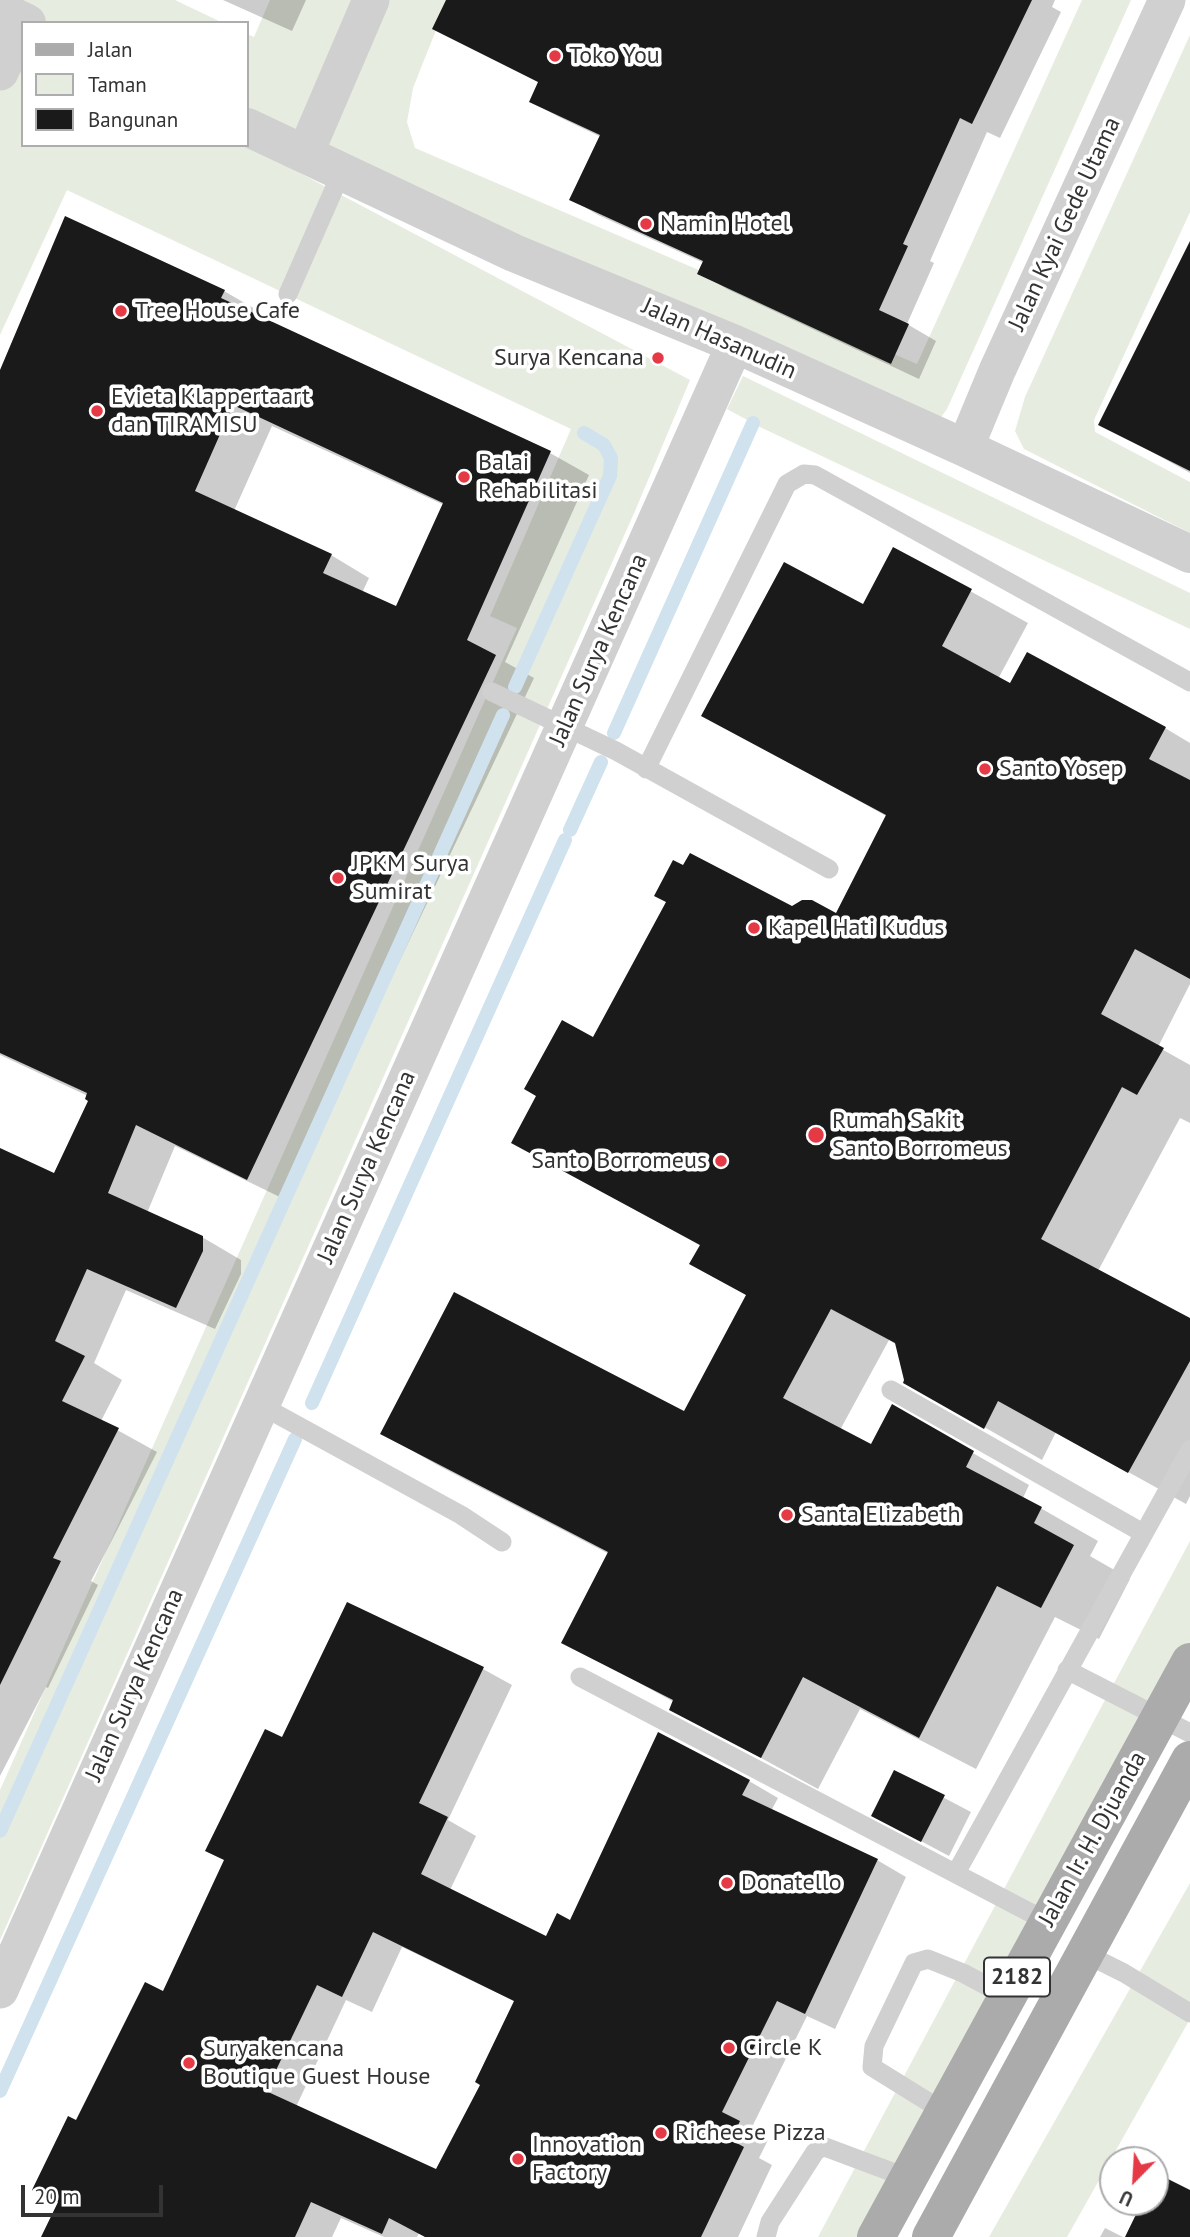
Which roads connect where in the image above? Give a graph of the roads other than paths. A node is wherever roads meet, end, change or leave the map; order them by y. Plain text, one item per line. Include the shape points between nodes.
1 (371, 0) edge
2 (1167, 0) edge
3 (17, 18) edge
4 (0, 72) edge
5 (248, 127) edge
6 (305, 154) junction
7 (342, 171) junction
8 (288, 294) dead end
9 (734, 344) junction
10 (965, 448) junction
11 (1190, 554) edge
12 (1190, 682) edge
13 (492, 692) dead end
14 (564, 727) junction
15 (646, 769) junction
16 (829, 869) dead end
17 (891, 1390) dead end
18 (262, 1406) junction
19 (1190, 1450) edge
20 (1143, 1533) junction
21 (502, 1542) dead end
22 (1190, 1662) edge
23 (1067, 1670) junction
24 (580, 1676) dead end
25 (1175, 1725) edge
26 (1190, 1760) edge
27 (956, 1873) junction
28 (1048, 1922) junction
29 (1086, 1954) junction
30 (0, 1990) edge
31 (1006, 1996) junction
32 (1190, 2013) edge
33 (943, 2111) junction
34 (908, 2178) junction
35 (766, 2237) edge
36 (876, 2237) edge
37 (931, 2237) edge

1 - 6 street
2 - 10 street, Jalan Kyai Gede Utama
3 - 4 street
5 - 6 street, Jalan Hasanudin
6 - 7 street, Jalan Hasanudin
7 - 8 lane
7 - 9 street, Jalan Hasanudin via 514,253
9 - 10 street, Jalan Hasanudin
9 - 14 street, Jalan Surya Kencana
10 - 11 street, Jalan Hasanudin
12 - 15 lane via 815,475 804,474 787,484
13 - 14 lane
14 - 15 lane
14 - 18 street, Jalan Surya Kencana
15 - 16 lane
17 - 20 lane
18 - 21 lane
18 - 30 street, Jalan Surya Kencana
19 - 20 lane
20 - 23 lane
22 - 25 main road, Jalan Ir. H. Djuanda / 2182
23 - 25 lane
23 - 27 lane
24 - 27 lane
25 - 28 main road, Jalan Ir. H. Djuanda / 2182
26 - 29 main road, Jalan Ir. H. Djuanda / 2182
27 - 28 lane
28 - 31 main road, Jalan Ir. H. Djuanda / 2182
29 - 32 lane
29 - 37 main road, Jalan Ir. H. Djuanda / 2182
31 - 33 main road, Jalan Ir. H. Djuanda / 2182
31 - 33 lane via 928,1959 914,1963 874,2046 872,2067
33 - 34 main road, Jalan Ir. H. Djuanda / 2182
34 - 35 lane via 820,2149 770,2222
34 - 36 main road, Jalan Ir. H. Djuanda / 2182

